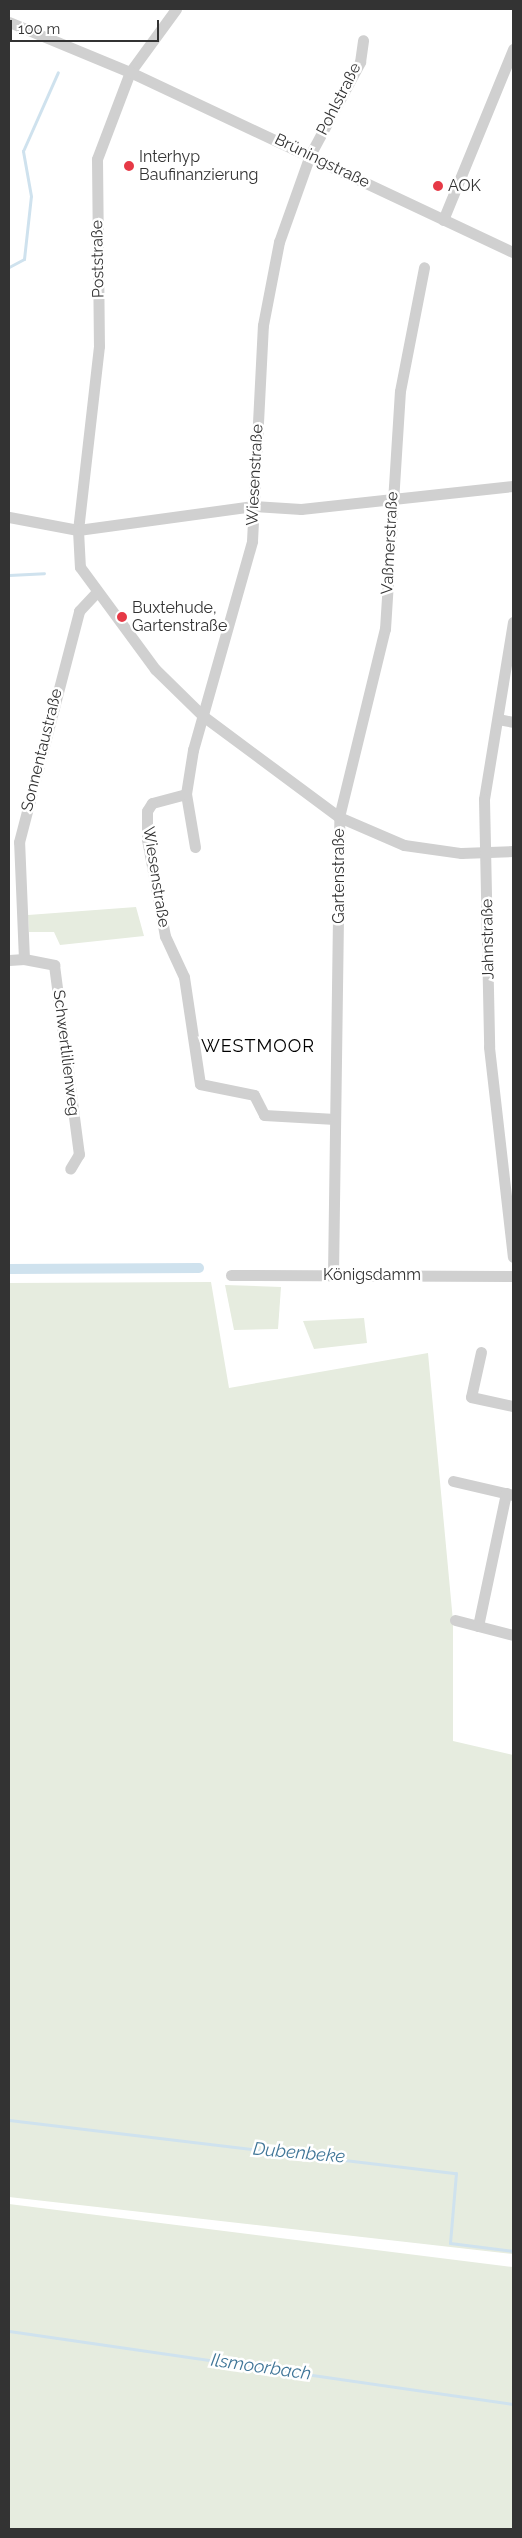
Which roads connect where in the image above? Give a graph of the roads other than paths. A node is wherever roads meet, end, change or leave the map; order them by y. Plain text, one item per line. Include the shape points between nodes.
1 (176, 9) edge
2 (9, 22) edge
3 (363, 40) dead end
4 (513, 49) edge
5 (130, 72) junction
6 (310, 155) junction
7 (443, 220) junction
8 (513, 252) edge
9 (424, 266) dead end
10 (513, 486) edge
11 (392, 501) junction
12 (253, 506) junction
13 (9, 517) edge
14 (78, 530) junction
15 (96, 593) junction
16 (513, 622) edge
17 (203, 716) junction
18 (498, 719) junction
19 (513, 722) edge
20 (186, 794) junction
21 (339, 817) junction
22 (195, 847) dead end
23 (513, 851) edge
24 (486, 852) junction
25 (24, 959) junction
26 (9, 960) edge
27 (335, 1120) junction
28 (70, 1169) dead end
29 (513, 1257) edge
30 (231, 1275) dead end
31 (333, 1275) junction
32 (513, 1276) edge
33 (481, 1352) dead end
34 (513, 1406) edge
35 (454, 1481) dead end
36 (510, 1494) edge
37 (455, 1620) dead end
38 (478, 1626) junction
39 (513, 1635) edge

1 - 5 street, Poststraße
2 - 5 street, Brüningstraße
3 - 6 street, Pohlstraße via 360,62
4 - 7 street
5 - 6 street, Brüningstraße
5 - 14 street, Poststraße via 97,159 100,346
6 - 7 street, Brüningstraße
6 - 12 street, Wiesenstraße via 279,242 263,325
7 - 8 street, Brüningstraße
9 - 11 street, Vaßmerstraße via 400,391
10 - 11 street
11 - 12 street via 301,510
11 - 21 street, Vaßmerstraße via 385,629
12 - 14 street
12 - 17 street, Wiesenstraße via 252,541
13 - 14 street
14 - 15 street, Gartenstraße via 80,567
15 - 17 street, Gartenstraße via 155,669
15 - 25 street, Sonnentaustraße via 79,610 19,842
16 - 18 street, Jahnstraße
17 - 20 street, Wiesenstraße
17 - 21 street, Gartenstraße
18 - 19 street
18 - 24 street, Jahnstraße via 484,799
20 - 22 street, Wiesenstraße
20 - 27 street, Wiesenstraße via 152,803 147,811 147,839 163,928 184,977 200,1084 206,1089 254,1095 264,1115
21 - 24 street via 404,846
21 - 27 street, Gartenstraße
23 - 24 street
24 - 29 street, Jahnstraße via 489,1047
25 - 26 street
25 - 28 street, Schwertlilienweg via 54,965 79,1154
27 - 31 street, Gartenstraße
30 - 31 street, Königsdamm
31 - 32 street, Königsdamm
33 - 34 street via 471,1397
35 - 36 street
36 - 38 street
37 - 38 street
38 - 39 street

